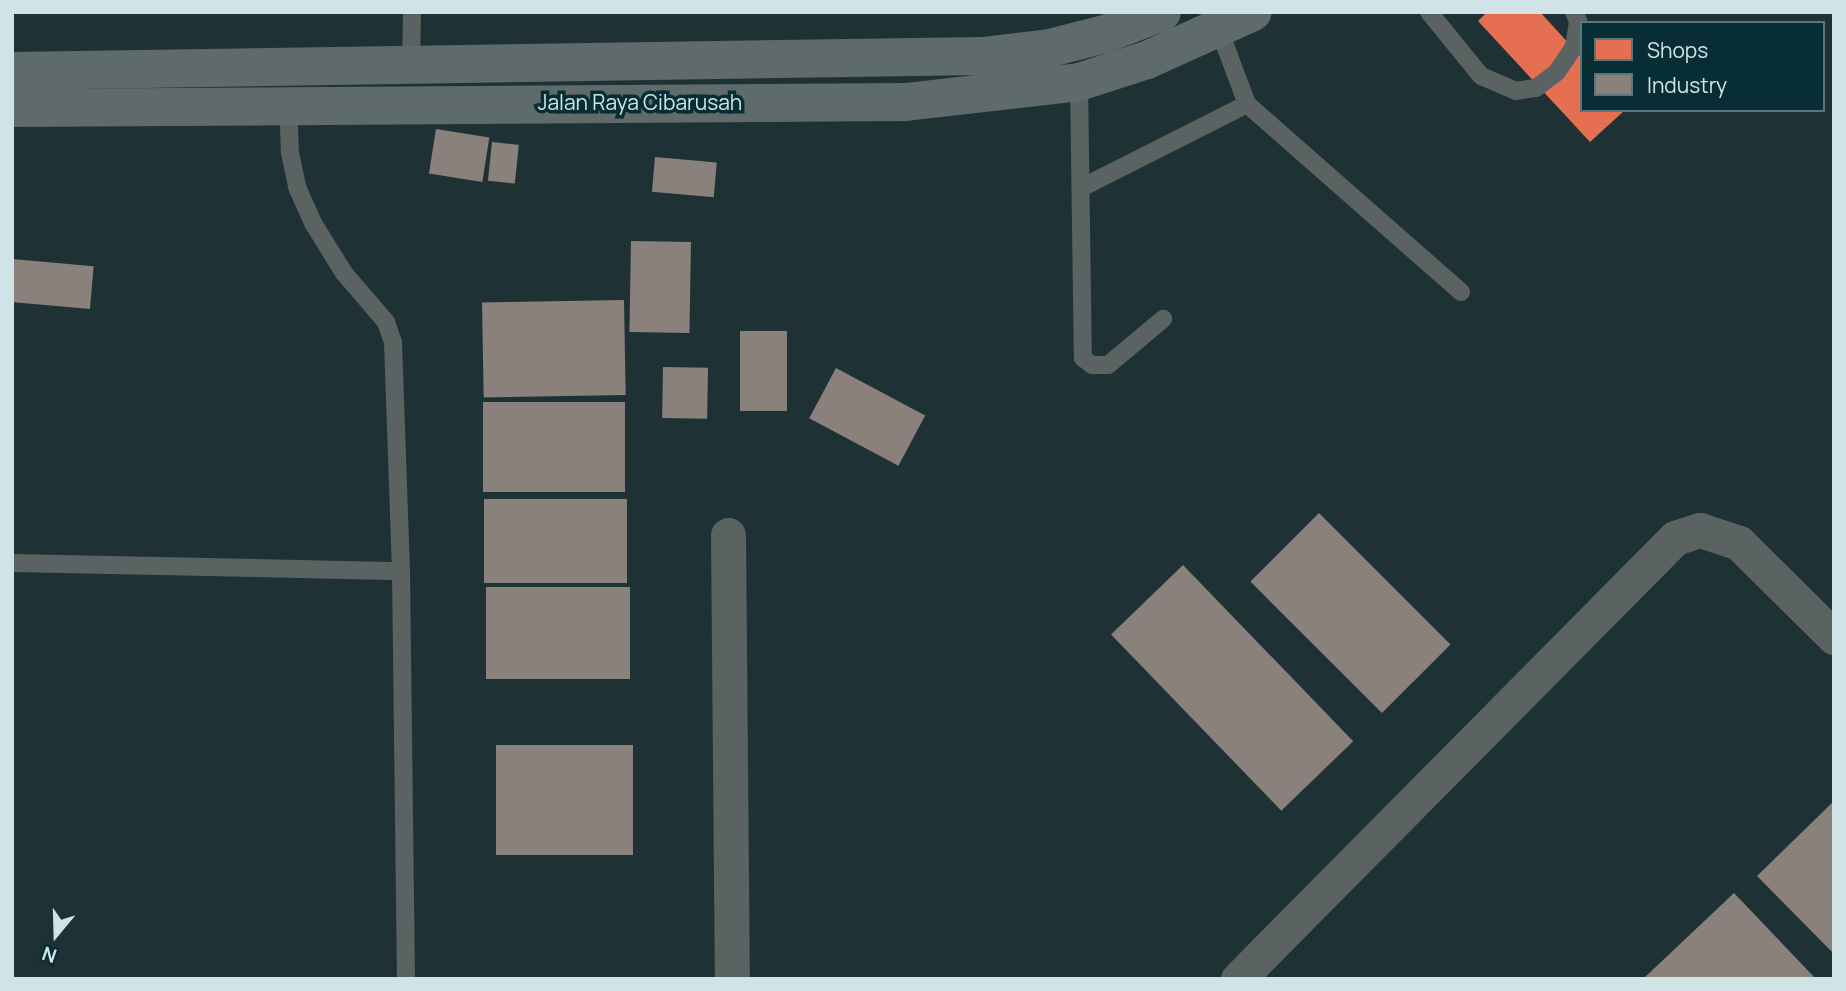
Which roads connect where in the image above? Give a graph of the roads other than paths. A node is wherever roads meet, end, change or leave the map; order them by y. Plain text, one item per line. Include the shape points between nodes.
1 (412, 12) edge
2 (1162, 12) edge
3 (1254, 12) edge
4 (1429, 12) edge
5 (1574, 12) edge
6 (1219, 29) junction
7 (411, 65) junction
8 (12, 71) edge
9 (1079, 82) junction
10 (284, 86) junction
11 (1247, 104) junction
12 (12, 108) edge
13 (1083, 187) junction
14 (1461, 292) dead end
15 (1163, 319) dead end
16 (728, 535) dead end
17 (12, 563) edge
18 (401, 571) junction
19 (1834, 637) edge
20 (406, 979) edge
21 (732, 979) edge
22 (1238, 979) edge

1 - 7 lane
2 - 7 main road, Jalan Raya Cibarusah via 1061,45 983,56
3 - 6 main road, Jalan Raya Cibarusah
4 - 5 lane via 1481,76 1516,91 1536,88 1557,72 1574,47 1578,21
6 - 9 main road, Jalan Raya Cibarusah via 1147,60
6 - 11 lane
7 - 10 main road, Jalan Raya Cibarusah
8 - 10 main road, Jalan Raya Cibarusah
9 - 10 main road, Jalan Raya Cibarusah via 906,102
9 - 13 lane
10 - 12 main road, Jalan Raya Cibarusah
10 - 18 lane via 289,153 297,187 313,223 344,273 386,322 393,342
11 - 13 lane
11 - 14 lane
13 - 15 lane via 1083,358 1092,365 1108,365
16 - 21 street
17 - 18 lane
18 - 20 lane
19 - 22 street via 1739,543 1700,530 1675,538

